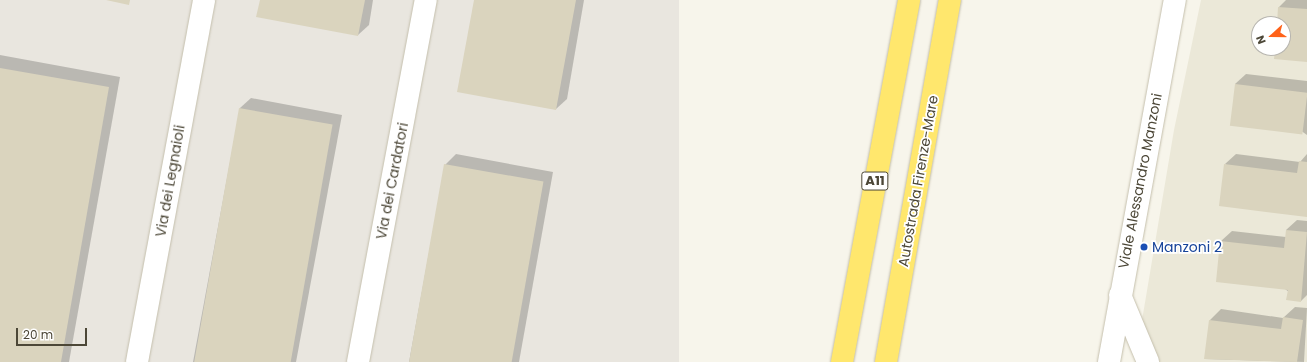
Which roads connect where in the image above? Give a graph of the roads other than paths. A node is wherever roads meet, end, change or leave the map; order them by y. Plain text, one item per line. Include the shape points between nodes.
1 (204, 0) edge
2 (426, 0) edge
3 (909, 0) edge
4 (950, 0) edge
5 (1175, 0) edge
6 (1119, 292) junction
7 (137, 362) edge
8 (358, 362) edge
9 (842, 362) edge
10 (886, 362) edge
11 (1109, 362) edge
12 (1148, 362) edge

1 - 7 street, Via dei Legnaioli
2 - 8 street, Via dei Cardatori
3 - 9 highway, A11
4 - 10 highway, Autostrada Firenze-Mare
5 - 6 street, Viale Alessandro Manzoni
6 - 11 street, Viale Alessandro Manzoni
6 - 12 street

